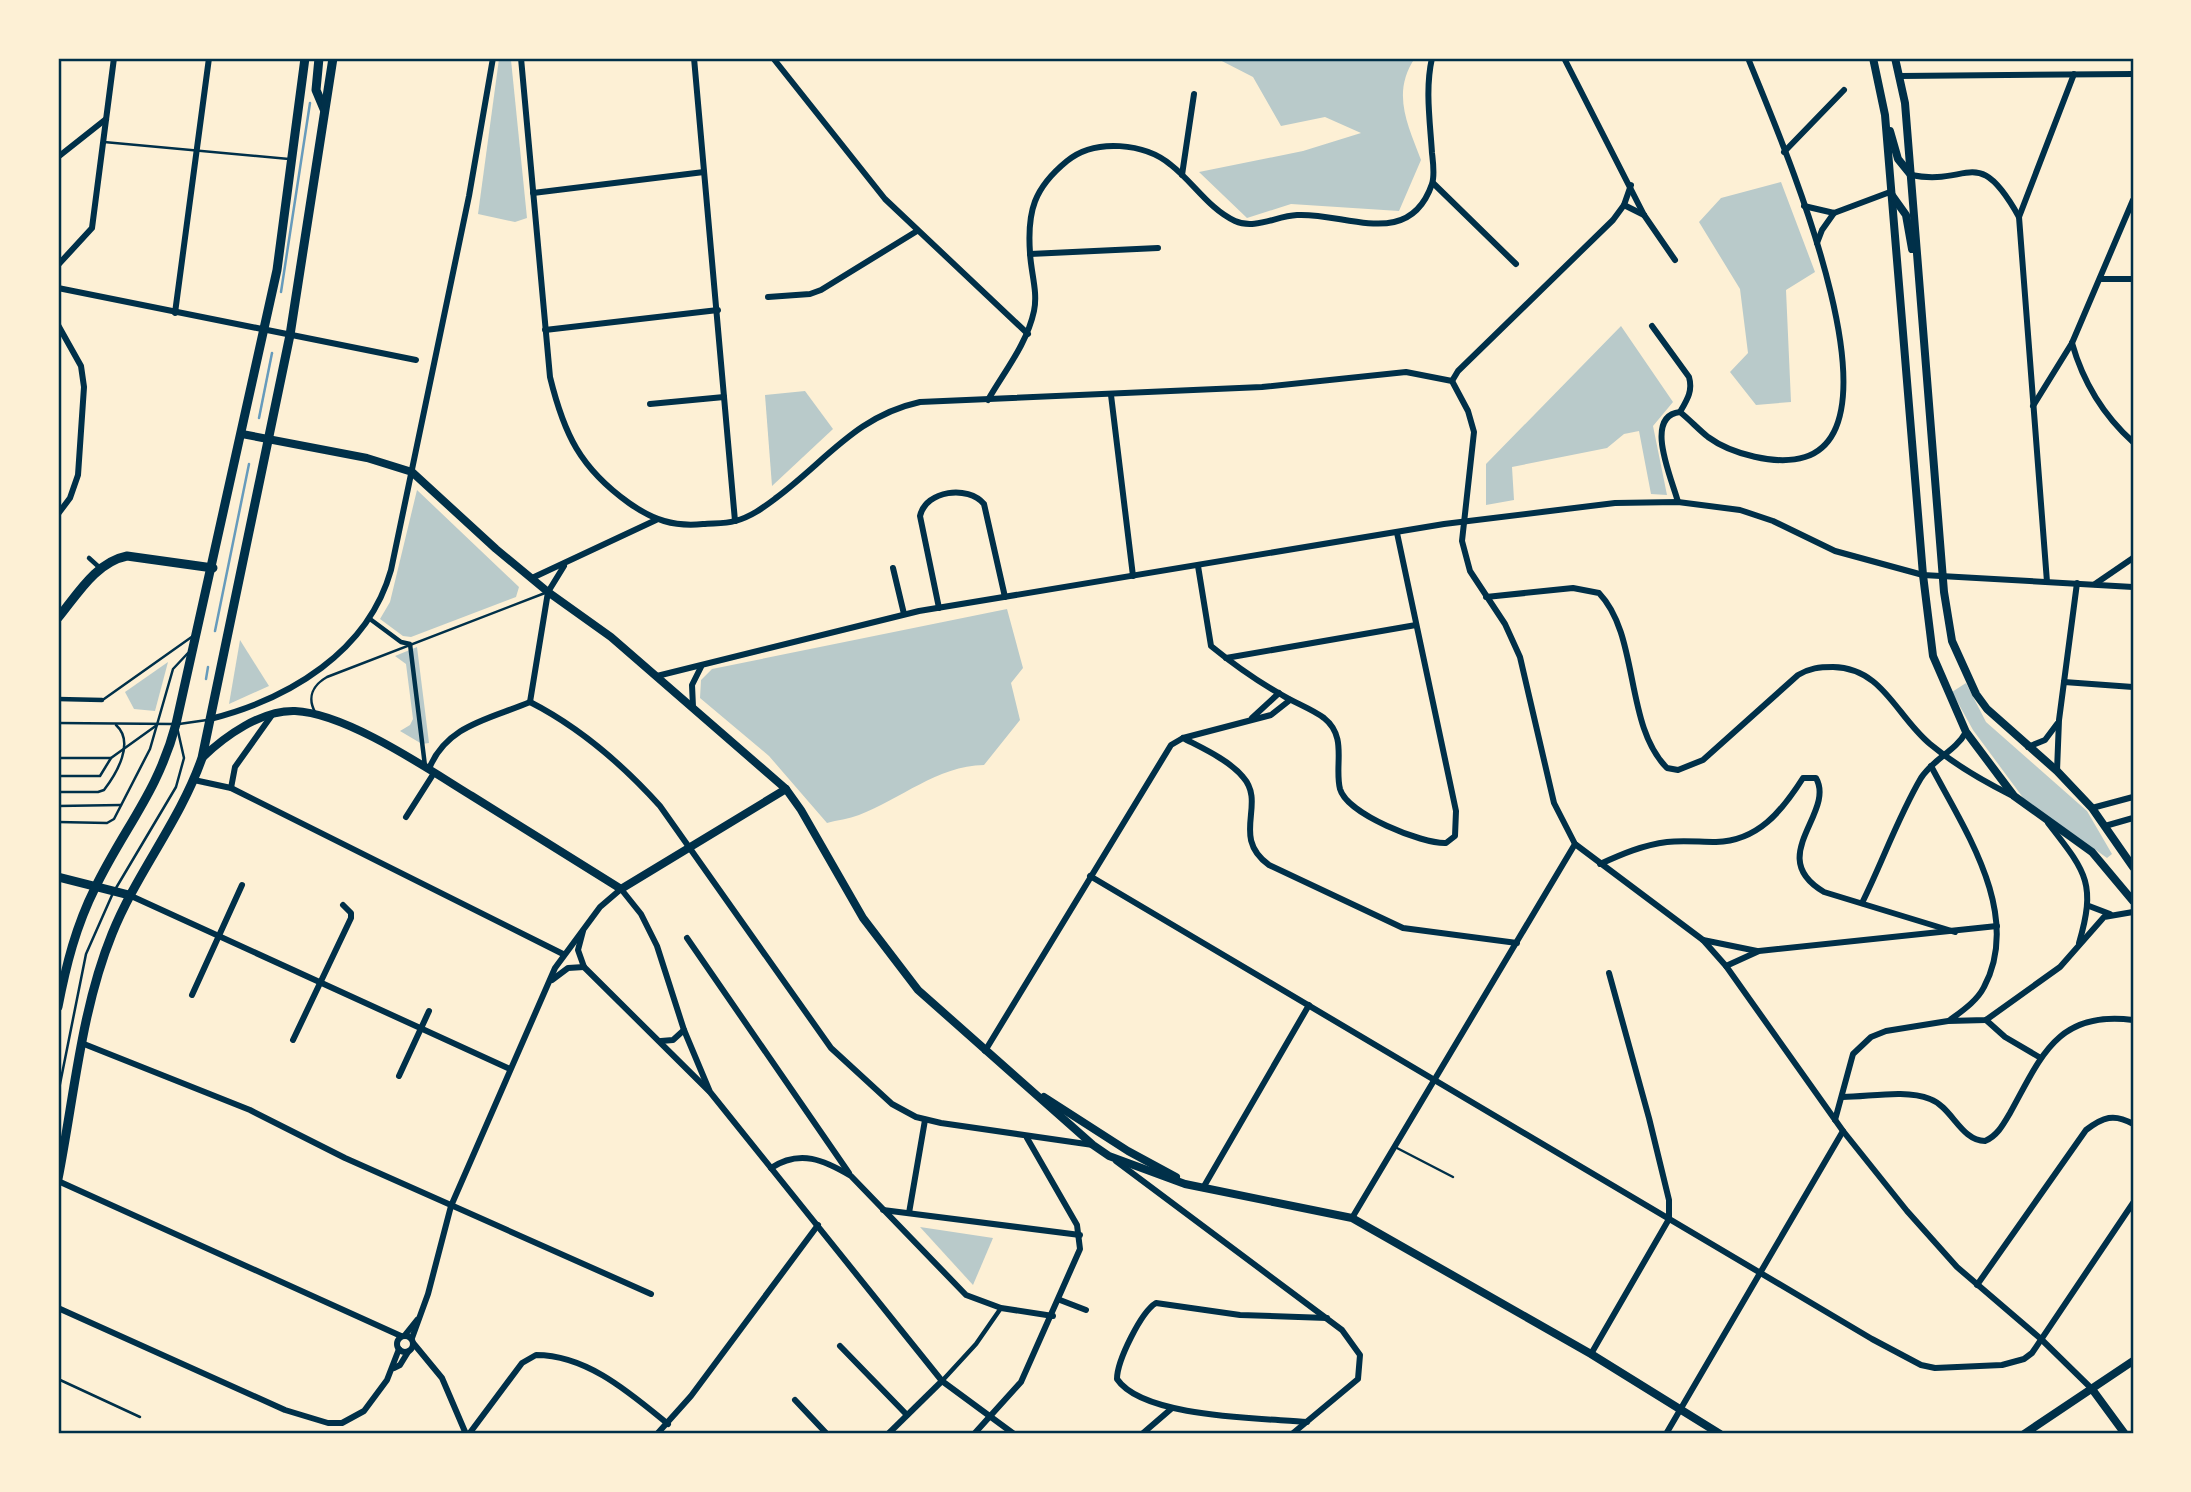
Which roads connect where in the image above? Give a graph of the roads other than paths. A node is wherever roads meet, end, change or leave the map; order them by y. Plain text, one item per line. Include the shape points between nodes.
1 (114, 58) edge
2 (209, 58) edge
3 (306, 58) edge
4 (319, 58) edge
5 (332, 58) edge
6 (484, 58) edge
7 (521, 58) edge
8 (694, 58) edge
9 (773, 58) edge
10 (1432, 58) edge
11 (1564, 58) edge
12 (1748, 58) edge
13 (1873, 58) edge
14 (1895, 58) edge
15 (493, 59) edge
16 (2074, 74) junction
17 (2133, 74) edge
18 (1900, 76) junction
19 (1844, 90) dead end
20 (1194, 94) dead end
21 (324, 110) junction
22 (1885, 115) junction
23 (106, 119) junction
24 (104, 142) junction
25 (198, 149) junction
26 (1784, 152) junction
27 (58, 158) edge
28 (293, 160) junction
29 (704, 172) junction
30 (1182, 175) junction
31 (1911, 175) junction
32 (1433, 183) junction
33 (1631, 185) junction
34 (1890, 192) junction
35 (533, 193) junction
36 (2133, 200) edge
37 (1625, 205) junction
38 (1804, 206) junction
39 (1834, 213) junction
40 (1644, 215) junction
41 (2019, 217) junction
42 (917, 231) junction
43 (1817, 245) junction
44 (1158, 248) dead end
45 (1030, 254) junction
46 (1675, 261) dead end
47 (1516, 264) dead end
48 (58, 265) edge
49 (2101, 279) junction
50 (2133, 279) edge
51 (58, 288) edge
52 (1920, 293) junction
53 (768, 297) dead end
54 (718, 310) junction
55 (176, 313) junction
56 (58, 325) edge
57 (1652, 326) dead end
58 (264, 330) junction
59 (545, 330) junction
60 (1028, 334) junction
61 (290, 335) junction
62 (2072, 343) junction
63 (416, 360) dead end
64 (1452, 381) junction
65 (1111, 395) junction
66 (724, 397) junction
67 (988, 400) junction
68 (650, 404) dead end
69 (2032, 408) junction
70 (1680, 412) junction
71 (242, 434) junction
72 (268, 439) junction
73 (2133, 442) edge
74 (412, 472) junction
75 (1678, 502) junction
76 (58, 514) edge
77 (656, 520) junction
78 (735, 521) junction
79 (1464, 522) junction
80 (1397, 533) junction
81 (89, 558) dead end
82 (2133, 558) edge
83 (564, 566) junction
84 (1198, 566) junction
85 (100, 568) junction
86 (213, 568) junction
87 (894, 568) dead end
88 (1923, 575) junction
89 (1133, 576) junction
90 (1944, 576) junction
91 (532, 578) junction
92 (2047, 582) junction
93 (2077, 583) junction
94 (2095, 584) junction
95 (2133, 587) edge
96 (548, 592) junction
97 (1005, 597) junction
98 (1486, 597) junction
99 (939, 608) junction
100 (904, 614) junction
101 (58, 618) edge
102 (370, 619) junction
103 (1416, 625) junction
104 (198, 633) junction
105 (410, 644) junction
106 (195, 645) junction
107 (1226, 658) junction
108 (701, 667) junction
109 (657, 676) junction
110 (2064, 682) junction
111 (2133, 687) edge
112 (1279, 693) junction
113 (58, 699) edge
114 (102, 700) joint
115 (1290, 700) junction
116 (530, 702) junction
117 (693, 707) junction
118 (272, 715) junction
119 (317, 716) junction
120 (210, 719) junction
121 (1250, 719) junction
122 (2059, 720) junction
123 (58, 723) edge
124 (176, 724) junction
125 (116, 725) junction
126 (157, 725) junction
127 (1966, 732) junction
128 (1183, 738) junction
129 (2027, 747) junction
130 (125, 750) junction
131 (1943, 754) junction
132 (58, 758) edge
133 (111, 758) junction
134 (202, 758) junction
135 (1931, 766) junction
136 (429, 770) junction
137 (2057, 771) junction
138 (58, 776) edge
139 (194, 780) junction
140 (231, 788) junction
141 (786, 789) junction
142 (58, 792) edge
143 (2014, 796) junction
144 (2133, 797) edge
145 (121, 805) junction
146 (58, 806) edge
147 (2092, 808) junction
148 (405, 817) dead end
149 (2133, 818) edge
150 (2046, 821) junction
151 (58, 822) edge
152 (2105, 826) junction
153 (1575, 844) junction
154 (690, 848) junction
155 (1600, 864) junction
156 (2133, 867) edge
157 (1090, 876) junction
158 (58, 877) edge
159 (242, 885) dead end
160 (95, 886) junction
161 (621, 889) junction
162 (115, 890) junction
163 (129, 895) junction
164 (2133, 901) edge
165 (1863, 903) junction
166 (343, 905) dead end
167 (2089, 906) junction
168 (2133, 912) edge
169 (2110, 914) junction
170 (1997, 926) junction
171 (583, 930) junction
172 (1955, 932) junction
173 (220, 936) junction
174 (687, 938) dead end
175 (1703, 940) junction
176 (1517, 943) junction
177 (2078, 944) junction
178 (1759, 951) junction
179 (563, 954) junction
180 (1726, 966) junction
181 (584, 967) junction
182 (1609, 973) dead end
183 (320, 982) junction
184 (550, 982) junction
185 (192, 995) dead end
186 (1309, 1006) junction
187 (58, 1007) edge
188 (429, 1012) dead end
189 (1986, 1020) junction
190 (2133, 1020) edge
191 (1948, 1021) junction
192 (421, 1028) junction
193 (684, 1030) junction
194 (293, 1040) dead end
195 (661, 1041) junction
196 (84, 1045) junction
197 (985, 1051) junction
198 (2039, 1057) junction
199 (510, 1069) junction
200 (399, 1076) dead end
201 (1435, 1081) junction
202 (710, 1092) junction
203 (1035, 1092) junction
204 (58, 1094) edge
205 (1843, 1097) junction
206 (925, 1120) junction
207 (1835, 1120) junction
208 (2133, 1125) edge
209 (1843, 1131) junction
210 (1027, 1138) junction
211 (1093, 1145) junction
212 (1395, 1147) junction
213 (1128, 1151) junction
214 (1109, 1156) junction
215 (771, 1168) junction
216 (851, 1176) junction
217 (1453, 1177) dead end
218 (58, 1180) edge
219 (1185, 1184) junction
220 (1203, 1188) junction
221 (2133, 1203) edge
222 (451, 1206) junction
223 (883, 1210) junction
224 (909, 1213) junction
225 (1352, 1218) junction
226 (1669, 1219) junction
227 (818, 1225) junction
228 (1080, 1236) junction
229 (1760, 1273) junction
230 (1977, 1285) junction
231 (651, 1294) dead end
232 (1060, 1300) junction
233 (58, 1308) edge
234 (1001, 1308) junction
235 (1086, 1310) dead end
236 (1052, 1315) junction
237 (1327, 1318) junction
238 (2041, 1339) junction
239 (406, 1344) junction
240 (840, 1346) dead end
241 (1591, 1353) junction
242 (2133, 1362) edge
243 (58, 1379) edge
244 (942, 1381) junction
245 (2092, 1389) junction
246 (795, 1400) dead end
247 (1171, 1409) junction
248 (1681, 1411) junction
249 (907, 1415) junction
250 (992, 1416) junction
251 (140, 1417) dead end
252 (1307, 1422) junction
253 (668, 1424) junction
254 (468, 1434) edge
255 (657, 1434) edge
256 (827, 1434) edge
257 (888, 1434) edge
258 (974, 1434) edge
259 (1014, 1434) edge
260 (1142, 1434) edge
261 (1292, 1434) edge
262 (1667, 1434) edge
263 (1720, 1434) edge
264 (2024, 1434) edge
265 (2124, 1434) edge

1 - 23 street
2 - 25 street
3 - 28 main road
4 - 21 main road via 316,90
5 - 21 main road
6 - 15 street
7 - 35 street
8 - 29 street
9 - 42 street via 886,200
10 - 32 street via 1427,90
11 - 33 street
12 - 26 street
13 - 22 main road
14 - 18 main road
15 - 74 street
16 - 17 street
16 - 18 street
16 - 41 street
18 - 31 main road
19 - 26 street
20 - 30 street
21 - 61 main road
22 - 31 main road via 1898,159
22 - 34 main road
23 - 24 street
23 - 27 street
24 - 25 lane
24 - 48 street via 92,228
25 - 28 lane
25 - 55 street
26 - 38 street
28 - 58 main road
29 - 35 street
29 - 54 street
30 - 32 street via 1221,212 1237,222 1256,224 1297,215 1392,224 1411,214
30 - 45 street via 1154,153 1130,148 1100,146 1070,158 1034,198
31 - 41 street via 1982,174 1999,186
31 - 52 main road
32 - 47 street
33 - 37 street
33 - 40 street
34 - 39 street
34 - 52 main road via 1906,215
34 - 88 main road
35 - 59 street
36 - 49 street
37 - 40 street
37 - 64 street
38 - 39 street
38 - 43 street
39 - 43 street
40 - 46 street
41 - 69 street
42 - 53 street via 821,290
42 - 60 street
43 - 70 street via 1839,324 1843,362 1839,420 1826,444 1815,454 1798,459 1744,453 1709,438
44 - 45 street
45 - 60 street via 1035,309
49 - 50 street
49 - 62 street
51 - 55 street
52 - 90 main road
54 - 59 street
54 - 66 street
55 - 58 street
56 - 76 street via 82,366 84,387 78,475
57 - 70 street via 1689,377 1689,396
58 - 61 street
58 - 71 main road
59 - 77 street via 561,421 580,458 608,488
60 - 67 street
61 - 63 street
61 - 72 main road
62 - 69 street
62 - 73 street via 2090,388 2114,425
64 - 65 street via 1406,372 1262,387
64 - 79 street via 1474,432
65 - 67 street
65 - 89 street
66 - 68 street
66 - 78 street
67 - 78 street via 920,402 872,418 793,486 759,511
69 - 92 street
70 - 75 street via 1664,419 1660,436
71 - 72 main road
71 - 86 main road
72 - 74 main road via 367,458
72 - 120 main road
74 - 91 main road
74 - 102 street via 389,577
75 - 79 street via 1615,503
75 - 88 street via 1756,514 1835,551
77 - 78 street via 692,525
77 - 83 street
79 - 80 street
79 - 98 street via 1462,541 1470,571
80 - 84 street
80 - 103 street
81 - 85 street
82 - 94 street
83 - 91 street
83 - 96 street
84 - 89 street
84 - 107 street via 1211,646
85 - 86 main road via 127,556
85 - 101 main road
86 - 104 main road
87 - 100 street
88 - 90 street
88 - 127 main road via 1933,656
89 - 97 street
90 - 92 street
90 - 129 main road via 1952,641 1976,694
91 - 96 main road
92 - 93 street
93 - 94 street
93 - 110 street
94 - 95 street
96 - 105 lane
96 - 109 main road
96 - 116 street
97 - 99 street
97 - 99 street via 984,504 977,496 957,492 930,500 920,516
98 - 131 street via 1573,588 1599,593 1614,617 1653,750 1667,768 1678,770 1703,760 1785,684 1810,668 1824,667 1867,675 1915,731
98 - 153 street via 1520,657 1555,803
99 - 100 street
100 - 108 street
102 - 105 street
102 - 120 street via 348,644 298,684 251,707
103 - 107 street
103 - 115 street via 1456,811 1455,836 1446,843 1426,841 1376,821 1345,799 1340,788 1339,740 1333,729 1325,719
104 - 106 main road
104 - 114 lane
105 - 119 lane via 317,683 311,697
105 - 136 street
106 - 124 main road
106 - 126 lane via 173,669
107 - 112 street
108 - 109 street
108 - 117 street via 692,685
109 - 117 main road
110 - 111 street
110 - 122 street
112 - 115 street
112 - 121 street
113 - 114 street
115 - 121 street via 1277,712
116 - 136 street via 454,734 441,744
116 - 154 street via 572,727 638,782
117 - 141 main road
118 - 119 main road via 292,711
118 - 134 main road via 237,730
118 - 140 street via 235,767
119 - 136 main road via 369,736
120 - 124 lane
120 - 134 main road
121 - 128 street
122 - 129 street via 2045,740
122 - 137 street
123 - 125 lane
124 - 126 lane
124 - 160 main road via 151,793
124 - 162 lane via 184,758 178,780
125 - 126 lane
125 - 130 lane via 124,734
126 - 130 lane
126 - 145 lane
127 - 131 street via 1954,749
127 - 143 main road
128 - 157 street via 1164,753
128 - 176 street via 1243,777 1250,797 1251,846 1269,865 1403,928
129 - 137 main road
130 - 133 lane
130 - 142 lane via 104,790
131 - 135 street
131 - 143 street
132 - 133 lane
133 - 138 lane via 97,777
134 - 139 main road
135 - 165 street
135 - 170 street via 1988,883
136 - 148 street
136 - 161 main road
137 - 147 main road
139 - 140 street
139 - 163 main road
140 - 179 street
141 - 154 main road
141 - 197 main road via 850,897 896,962 940,1012
143 - 150 main road
144 - 147 street
145 - 146 lane
145 - 151 lane via 107,823
147 - 152 main road
149 - 152 street
150 - 164 main road via 2092,852
150 - 167 street via 2077,860
152 - 156 main road
153 - 155 street
153 - 176 street
154 - 161 main road
154 - 206 street via 831,1048 892,1104
155 - 165 street via 1666,842 1741,838 1779,813 1803,778 1813,777 1821,789 1800,846 1804,872 1813,886 1824,892
155 - 175 street
157 - 186 street
157 - 197 street
158 - 160 main road
159 - 173 street
160 - 162 main road
160 - 187 main road via 75,936
161 - 171 street
161 - 193 street via 641,914 657,946
162 - 163 main road
162 - 204 lane via 86,954
163 - 173 street
163 - 196 main road via 97,976
165 - 172 street
166 - 183 street via 351,918
167 - 169 street
167 - 177 street
168 - 169 street
169 - 177 street
170 - 172 street
170 - 191 street via 1997,944 1984,987
171 - 179 street
171 - 181 street via 579,950
172 - 178 street
173 - 183 street
173 - 185 street
174 - 216 street
175 - 178 street
175 - 180 street
176 - 201 street
177 - 189 street via 2051,974
178 - 180 street
179 - 184 street
180 - 207 street
181 - 184 street via 568,968
181 - 195 street
182 - 226 street via 1669,1200
183 - 192 street
183 - 194 street
184 - 199 street
186 - 201 street
186 - 220 street
188 - 192 street
189 - 191 street
189 - 198 street
190 - 198 street via 2091,1021 2061,1036
191 - 205 street via 1871,1037 1853,1054
192 - 199 street
192 - 200 street
193 - 195 street via 673,1040
193 - 202 street
195 - 202 street
196 - 218 main road
196 - 222 street via 250,1111
197 - 203 main road
198 - 205 street via 2005,1122 1984,1141 1971,1138 1950,1113 1929,1098
199 - 222 street
201 - 212 street
201 - 226 street
202 - 215 street
203 - 211 main road
203 - 213 main road
205 - 207 street
206 - 210 street
206 - 224 street
207 - 209 street
208 - 230 street via 2111,1116 2086,1130
209 - 229 street
209 - 230 street via 1907,1211
210 - 211 street
210 - 228 street
211 - 213 main road
211 - 214 main road
212 - 217 lane
212 - 225 street
213 - 219 main road
214 - 219 main road
214 - 237 street
215 - 216 street via 798,1157 819,1159
215 - 227 street
216 - 223 street
218 - 239 street via 387,1331
219 - 220 main road
220 - 225 main road
221 - 238 street
222 - 231 street
222 - 239 street via 428,1294
223 - 224 street
223 - 234 street via 966,1295
224 - 228 street
225 - 241 main road
226 - 229 street
226 - 241 street
227 - 244 street
227 - 253 street
228 - 232 street via 1078,1255
229 - 238 street via 1921,1365 1948,1370 2014,1363 2032,1353
229 - 248 street
230 - 238 street
232 - 235 street
232 - 236 street
233 - 239 street via 285,1410 328,1423 342,1423 364,1411
234 - 236 street
234 - 244 street
236 - 250 street via 1021,1382
237 - 247 street via 1240,1315 1156,1303 1134,1333 1117,1379 1124,1387
237 - 252 street via 1353,1341 1361,1368 1348,1389
238 - 245 street
239 - 254 street via 442,1378
240 - 249 street
241 - 248 main road
242 - 245 main road
243 - 251 lane
244 - 249 street
244 - 250 street
245 - 264 main road
245 - 265 main road
246 - 256 street
247 - 252 street
247 - 260 street
248 - 262 street
248 - 263 main road
249 - 257 street
250 - 258 street
250 - 259 street
252 - 261 street
253 - 254 street via 589,1368 536,1355 515,1371
253 - 255 street

